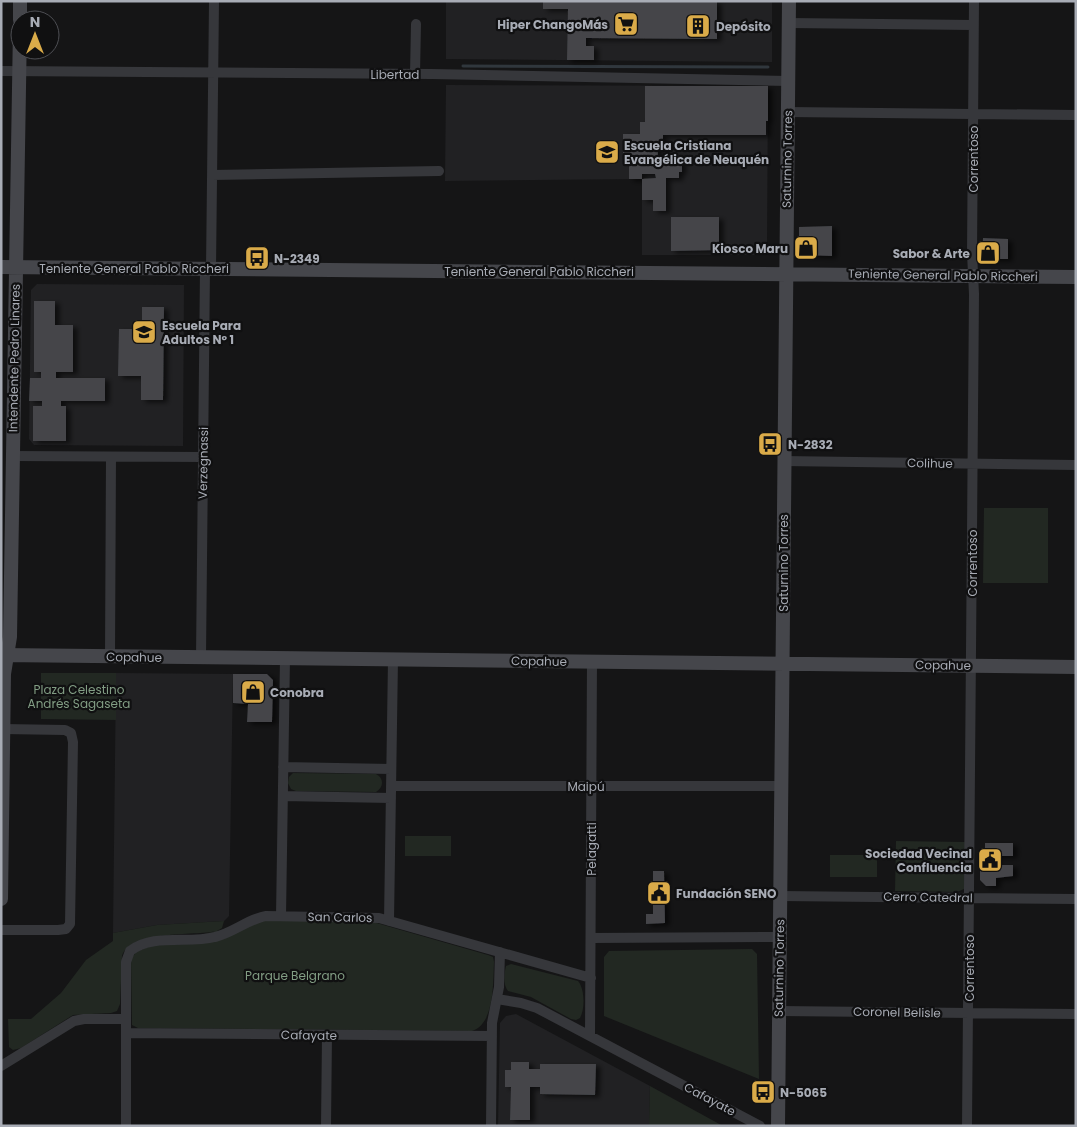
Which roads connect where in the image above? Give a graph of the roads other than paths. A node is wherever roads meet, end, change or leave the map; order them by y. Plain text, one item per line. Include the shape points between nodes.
1 (214, 1) edge
2 (789, 1) edge
3 (974, 1) edge
4 (789, 23) junction
5 (416, 24) dead end
6 (974, 25) junction
7 (19, 60) edge
8 (1, 71) edge
9 (19, 71) junction
10 (214, 72) junction
11 (415, 74) junction
12 (788, 81) junction
13 (788, 112) junction
14 (973, 114) junction
15 (1076, 115) edge
16 (439, 171) dead end
17 (212, 174) junction
18 (1, 267) edge
19 (16, 267) junction
20 (208, 269) junction
21 (785, 273) junction
22 (973, 276) junction
23 (1076, 277) edge
24 (12, 456) junction
25 (111, 457) junction
26 (203, 457) junction
27 (783, 461) junction
28 (973, 464) junction
29 (1076, 465) edge
30 (4, 655) edge
31 (110, 656) junction
32 (201, 657) junction
33 (285, 658) junction
34 (393, 659) junction
35 (592, 661) junction
36 (782, 663) junction
37 (971, 666) junction
38 (1076, 667) edge
39 (2, 706) edge
40 (3, 729) junction
41 (283, 767) junction
42 (391, 769) junction
43 (2, 781) edge
44 (391, 786) junction
45 (591, 786) junction
46 (781, 786) junction
47 (283, 796) junction
48 (391, 798) junction
49 (780, 896) junction
50 (969, 898) junction
51 (1, 899) edge
52 (1076, 899) edge
53 (281, 916) junction
54 (388, 921) junction
55 (1, 930) edge
56 (780, 937) junction
57 (591, 938) junction
58 (500, 952) junction
59 (591, 978) junction
60 (497, 999) junction
61 (779, 1011) junction
62 (968, 1013) junction
63 (1076, 1014) edge
64 (126, 1019) junction
65 (126, 1033) junction
66 (327, 1035) junction
67 (492, 1036) junction
68 (590, 1036) junction
69 (1, 1066) edge
70 (126, 1126) edge
71 (326, 1126) edge
72 (491, 1126) edge
73 (760, 1126) edge
74 (778, 1126) edge
75 (967, 1126) edge

1 - 10 street, Verzegnassi
2 - 4 street, Saturnino Torres
3 - 6 street, Correntoso
4 - 6 street
4 - 12 street, Saturnino Torres
5 - 11 street
6 - 14 street, Correntoso
7 - 9 street, Intendente Pedro Linares
8 - 9 street, Libertad
9 - 10 street, Libertad
9 - 19 street, Intendente Pedro Linares
10 - 11 street, Libertad
10 - 17 street, Verzegnassi
11 - 12 street, Libertad
12 - 13 street, Saturnino Torres
13 - 14 street
13 - 21 street, Saturnino Torres
14 - 15 street
14 - 22 street, Correntoso
16 - 17 street
17 - 20 street, Verzegnassi
18 - 19 street, Teniente General Pablo Riccheri
19 - 20 street, Teniente General Pablo Riccheri
19 - 24 street, Intendente Pedro Linares
20 - 21 street, Teniente General Pablo Riccheri
20 - 26 street, Verzegnassi
21 - 22 street, Teniente General Pablo Riccheri
21 - 27 street, Saturnino Torres
22 - 23 street, Teniente General Pablo Riccheri
22 - 28 street, Correntoso
24 - 25 street
24 - 30 street, Intendente Pedro Linares via 10,637
25 - 26 street
25 - 31 street
26 - 32 street, Verzegnassi
27 - 28 street, Colihue
27 - 36 street, Saturnino Torres
28 - 29 street, Colihue
28 - 37 street, Correntoso
30 - 31 street, Copahue
30 - 39 street, Intendente Pedro Linares
31 - 32 street, Copahue
32 - 33 street, Copahue
33 - 34 street, Copahue
33 - 41 street
34 - 35 street, Copahue
34 - 42 street
35 - 36 street, Copahue
35 - 45 street, Pelagatti
36 - 37 street, Copahue
36 - 46 street, Saturnino Torres
37 - 38 street, Copahue
37 - 50 street, Correntoso
39 - 40 street, Intendente Pedro Linares
40 - 43 street, Intendente Pedro Linares
40 - 55 street via 62,730 73,738 73,751 71,917 68,927 58,930
41 - 42 street
41 - 47 street
42 - 44 street
43 - 51 street, Intendente Pedro Linares
44 - 45 street, Maipú
44 - 48 street
45 - 46 street, Maipú
45 - 57 street, Pelagatti
46 - 49 street, Saturnino Torres
47 - 48 street
47 - 53 street
48 - 54 street
49 - 50 street, Cerro Catedral
49 - 56 street, Saturnino Torres
50 - 52 street, Cerro Catedral
50 - 62 street, Correntoso
53 - 54 street, San Carlos via 364,916
53 - 64 street, San Carlos via 261,917 212,938 154,941 130,951 126,962
54 - 58 street, San Carlos
56 - 57 street
56 - 61 street, Saturnino Torres
57 - 59 street, Pelagatti
58 - 59 street, San Carlos
58 - 60 street
59 - 68 street, Pelagatti
60 - 67 street
60 - 68 street, Cafayate via 537,1008
61 - 62 street, Coronel Belisle
61 - 74 street, Saturnino Torres
62 - 63 street, Coronel Belisle
62 - 75 street, Correntoso
64 - 65 street
64 - 69 street via 74,1021
65 - 66 street, Cafayate
65 - 70 street
66 - 67 street, Cafayate
66 - 71 street
67 - 72 street
68 - 73 street, Cafayate

